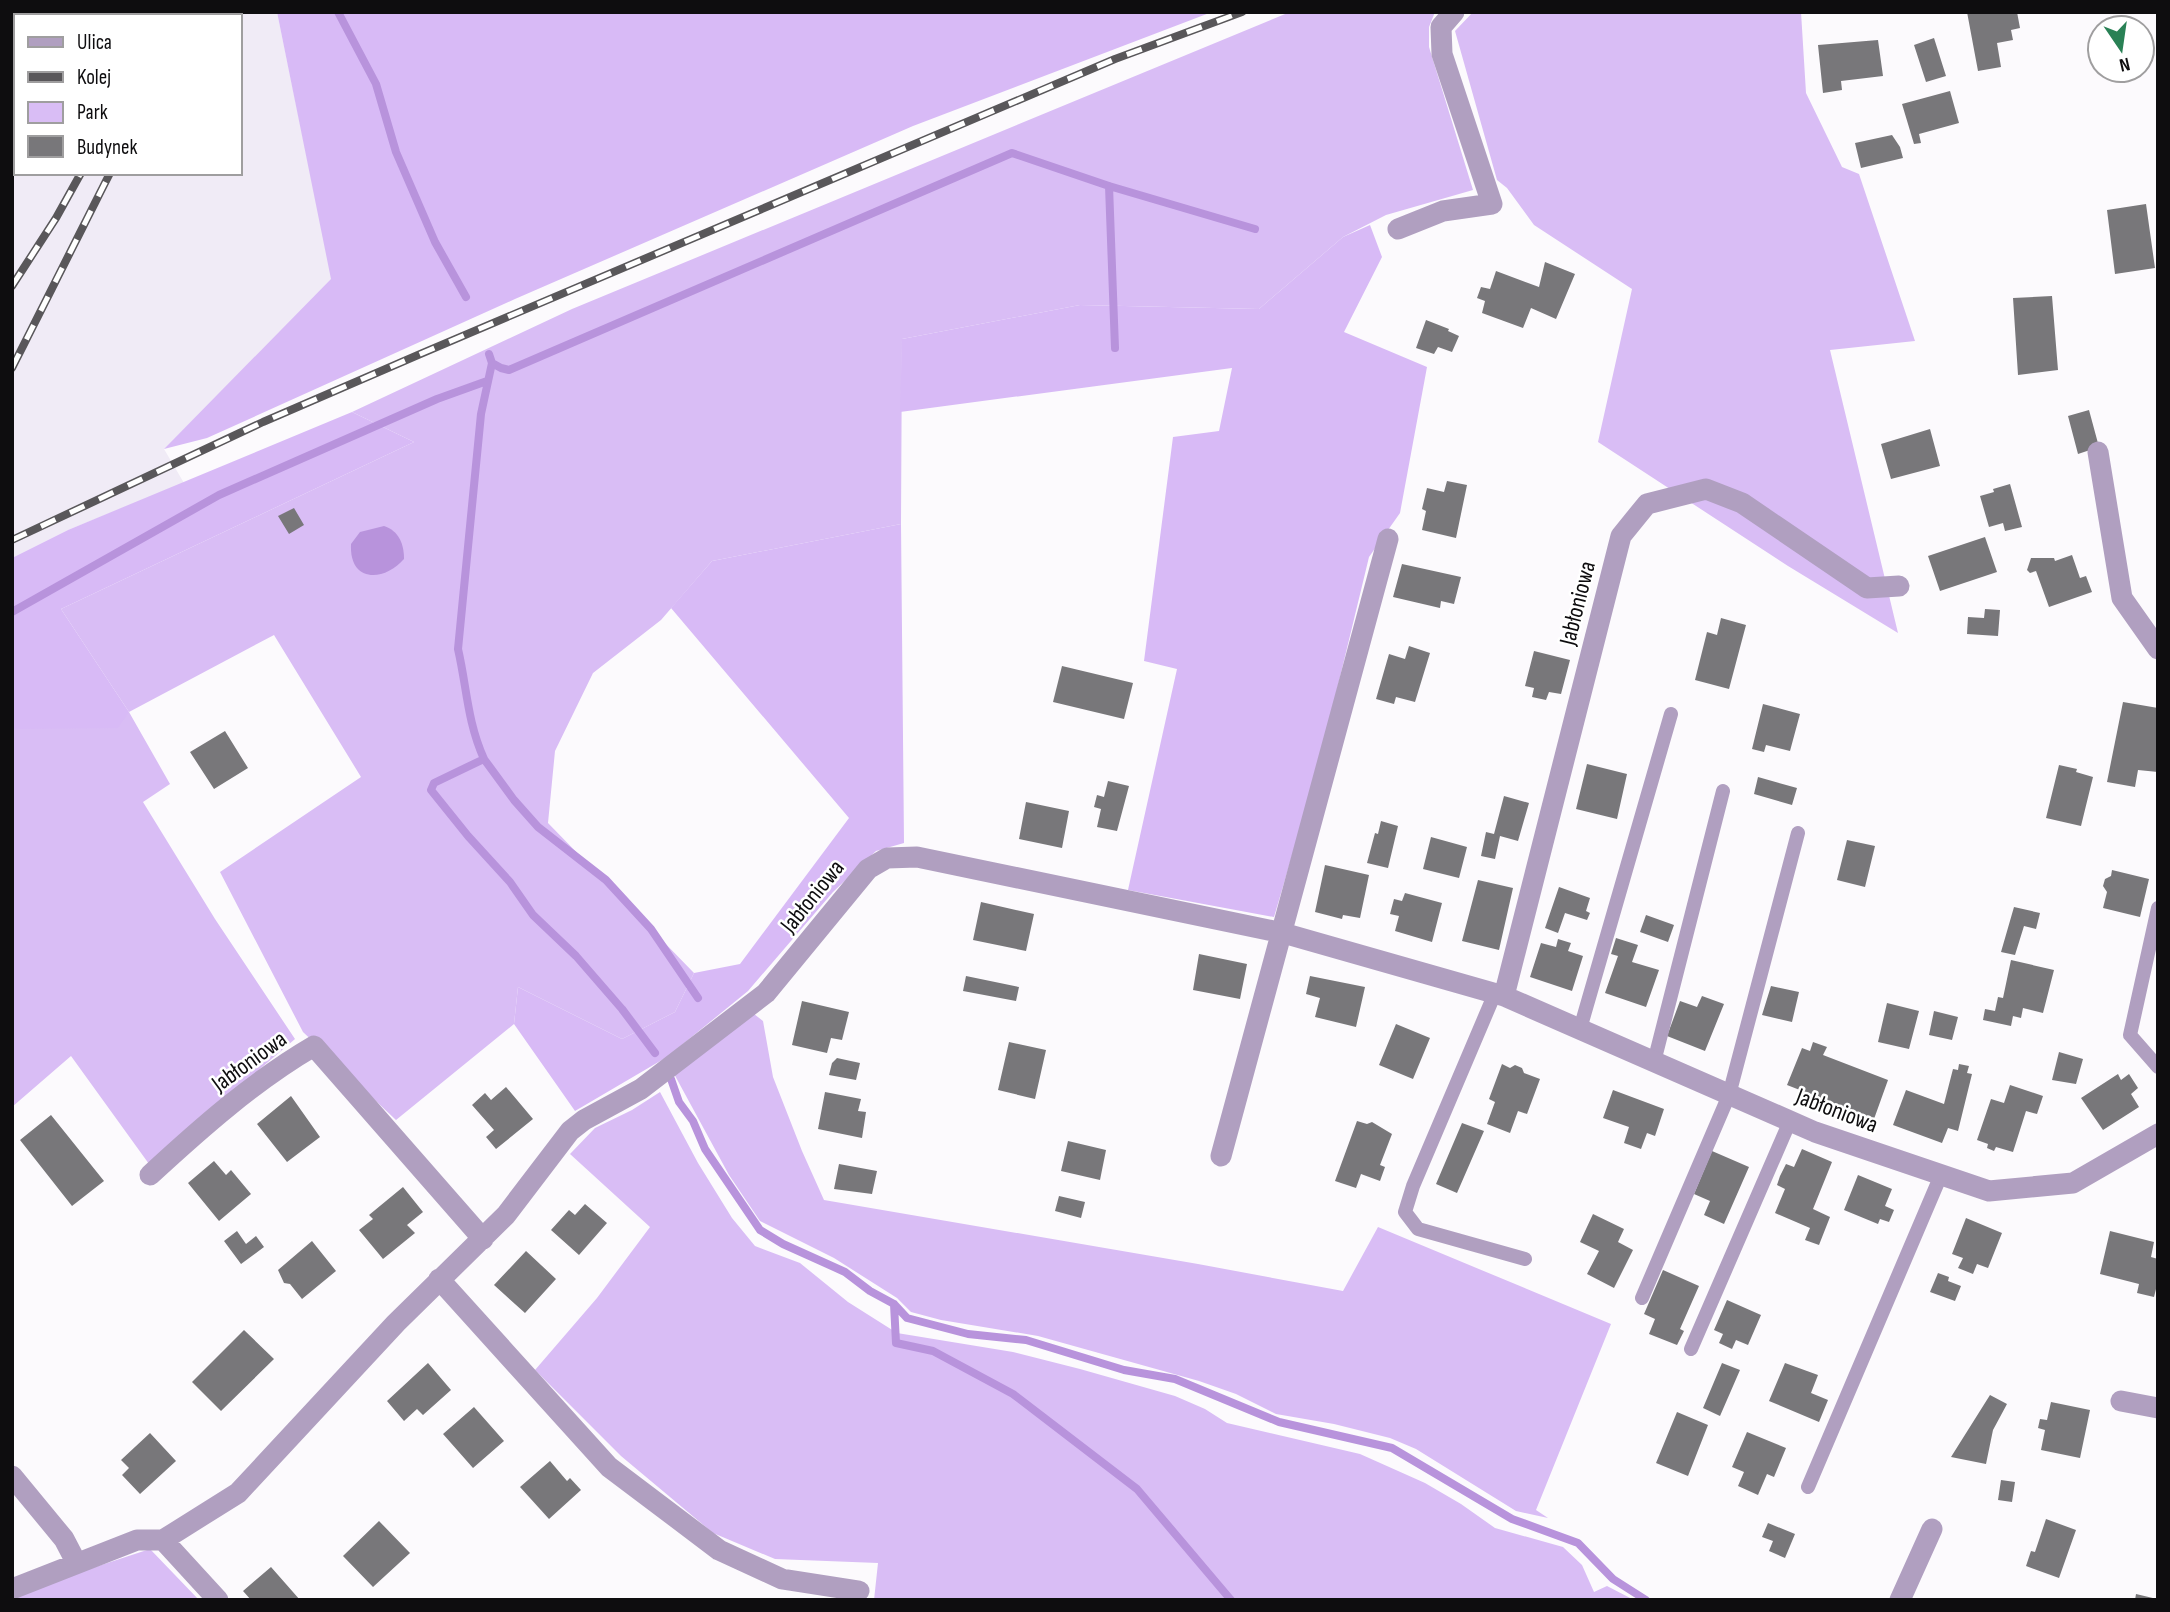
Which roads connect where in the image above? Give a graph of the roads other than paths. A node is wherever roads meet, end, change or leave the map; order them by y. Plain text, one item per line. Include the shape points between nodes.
1 (1454, 12) edge
2 (1398, 229) dead end
3 (2098, 452) dead end
4 (1388, 539) dead end
5 (1899, 586) dead end
6 (2158, 649) edge
7 (1671, 714) dead end
8 (1723, 791) dead end
9 (1798, 833) dead end
10 (2158, 908) edge
11 (1283, 933) junction
12 (1499, 995) junction
13 (1580, 1029) junction
14 (1654, 1062) junction
15 (2158, 1067) edge
16 (1729, 1094) junction
17 (1790, 1121) junction
18 (2158, 1134) edge
19 (1221, 1156) dead end
20 (150, 1175) dead end
21 (1941, 1175) junction
22 (483, 1239) junction
23 (1525, 1259) dead end
24 (439, 1279) junction
25 (1642, 1298) dead end
26 (1691, 1349) dead end
27 (2120, 1401) dead end
28 (2158, 1408) edge
29 (12, 1476) edge
30 (1808, 1487) dead end
31 (1932, 1529) dead end
32 (163, 1540) junction
33 (76, 1562) junction
34 (12, 1589) edge
35 (859, 1591) dead end
36 (218, 1600) edge
37 (1900, 1600) edge

1 - 2 street via 1441,27 1442,54 1501,206 1443,211
3 - 6 street via 2122,598
4 - 11 street
5 - 12 street, Jabłoniowa via 1867,588 1742,503 1706,489 1647,504 1621,536
7 - 13 lane
8 - 14 lane
9 - 16 lane
10 - 15 lane via 2130,1035
11 - 12 street, Jabłoniowa
11 - 19 street
11 - 22 street, Jabłoniowa via 918,857 887,858 868,869 766,993 641,1089 570,1131
12 - 13 street, Jabłoniowa
12 - 23 lane via 1405,1212 1418,1228
13 - 14 street, Jabłoniowa
14 - 16 street, Jabłoniowa
16 - 17 street, Jabłoniowa
16 - 25 lane
17 - 21 street, Jabłoniowa
17 - 26 lane
18 - 21 street, Jabłoniowa via 2073,1182 1989,1191
20 - 22 street, Jabłoniowa via 284,1064 314,1046
21 - 30 lane
22 - 24 street, Jabłoniowa
24 - 32 street, Jabłoniowa via 238,1493
24 - 35 street via 609,1467 719,1550 782,1579
27 - 28 street
29 - 33 street via 64,1539
31 - 37 street
32 - 33 street via 137,1541
32 - 36 street
33 - 34 street

